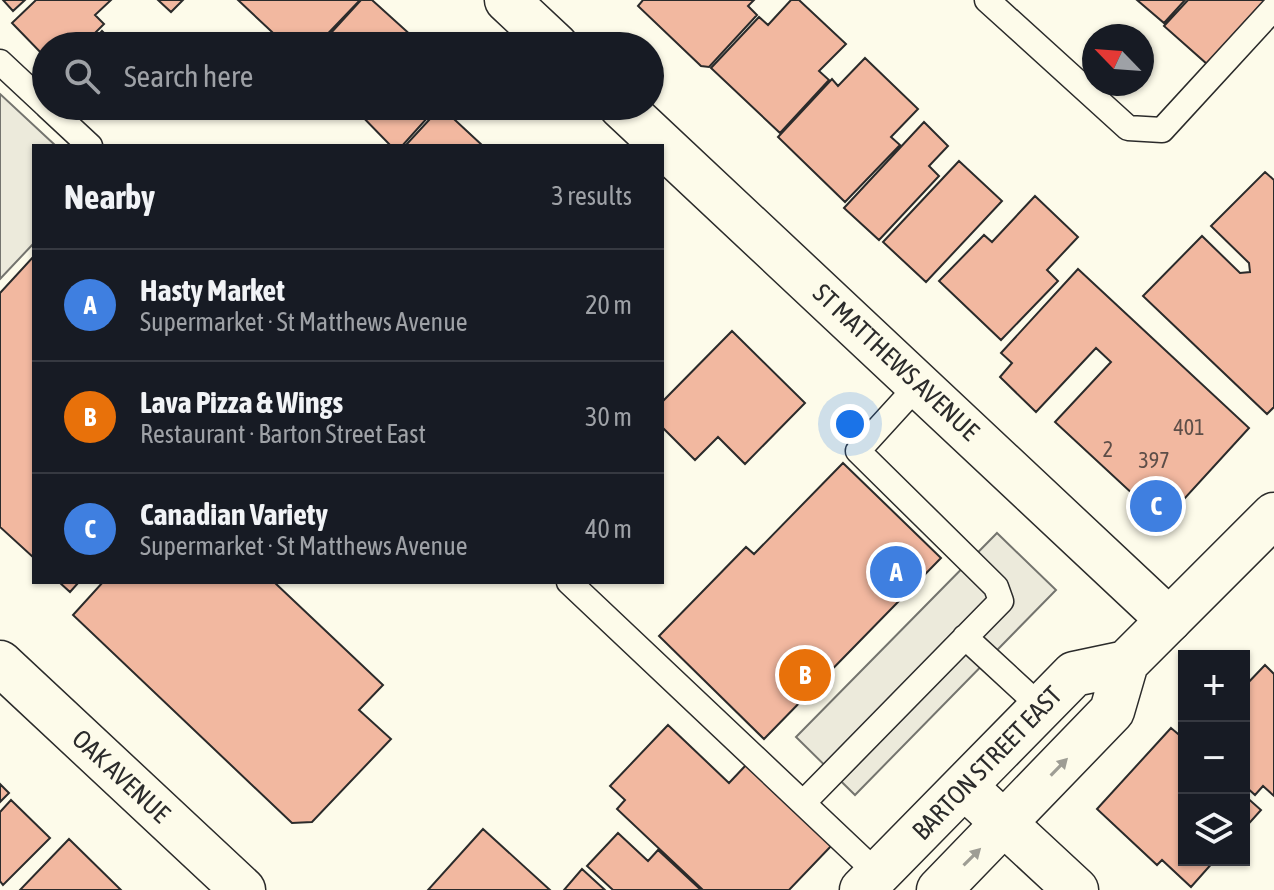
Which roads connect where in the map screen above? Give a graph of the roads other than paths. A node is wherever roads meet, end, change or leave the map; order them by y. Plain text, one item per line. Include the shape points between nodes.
1 (507, 0) edge
2 (987, 0) edge
3 (1274, 8) edge
4 (541, 32) edge
5 (0, 62) edge
6 (32, 93) edge
7 (61, 120) edge
8 (636, 120) edge
9 (88, 144) edge
10 (662, 144) edge
11 (664, 146) edge
12 (920, 383) junction
13 (1274, 515) edge
14 (571, 584) edge
15 (1169, 620) junction
16 (965, 637) junction
17 (0, 663) edge
18 (1126, 663) junction
19 (1042, 708) junction
20 (965, 787) junction
21 (803, 803) junction
22 (1005, 824) junction
23 (870, 882) edge
24 (243, 890) edge
25 (939, 890) edge
26 (1076, 890) edge

1 - 4 street
2 - 3 lane via 1128,128 1162,130
5 - 6 lane
7 - 9 lane
8 - 10 street, ST MATTHEWS AVENUE
11 - 12 street, ST MATTHEWS AVENUE
12 - 15 street, ST MATTHEWS AVENUE
12 - 16 lane via 858,451 996,587 1001,601
13 - 15 street, BARTON STREET EAST
14 - 21 lane
15 - 18 street, BARTON STREET EAST
16 - 19 lane
16 - 21 lane
17 - 24 street, OAK AVENUE
18 - 19 street, BARTON STREET EAST via 1074,674
22 -> 18 street, BARTON STREET EAST via 1112,711
19 - 20 street, BARTON STREET EAST
20 - 22 street
20 - 23 street, BARTON STREET EAST
21 - 23 lane
25 -> 22 street, BARTON STREET EAST
22 - 26 street

